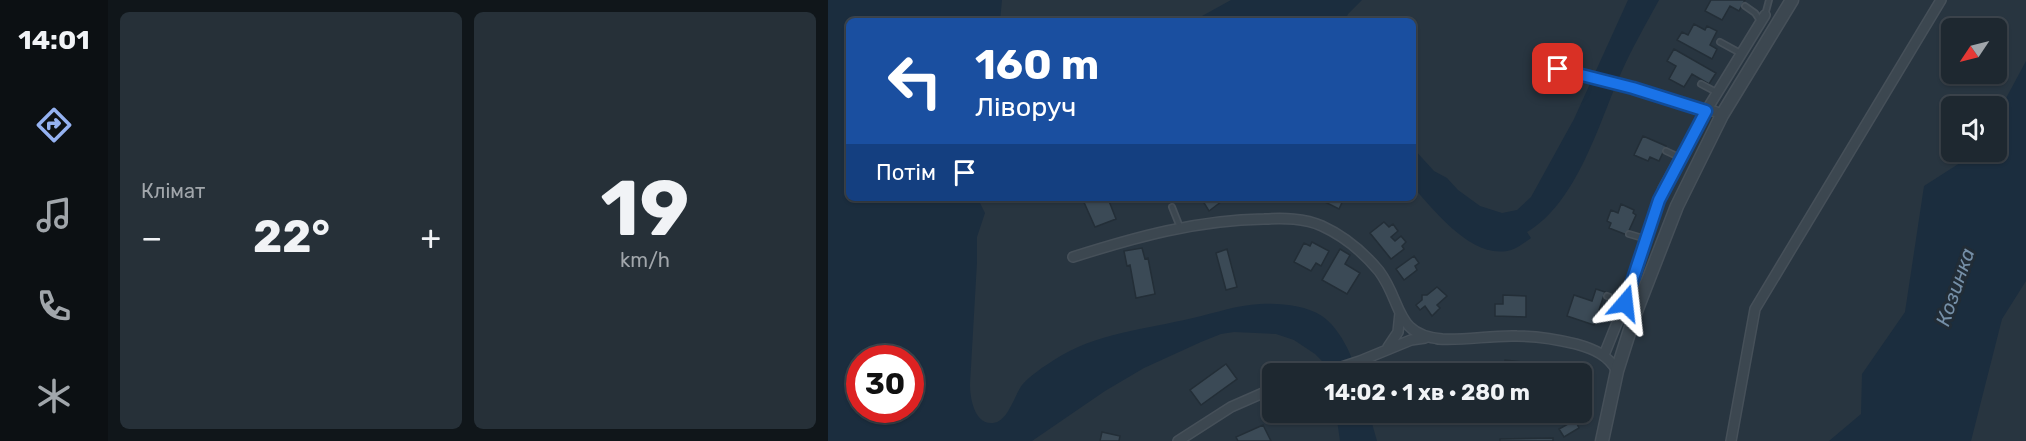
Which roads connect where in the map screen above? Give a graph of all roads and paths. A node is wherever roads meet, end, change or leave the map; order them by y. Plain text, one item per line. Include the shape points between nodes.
1 (1769, 0) edge
2 (1792, 0) edge
3 (1941, 0) edge
4 (1745, 6) dead end
5 (1763, 18) junction
6 (1720, 42) dead end
7 (1742, 54) junction
8 (1558, 69) dead end
9 (1701, 84) dead end
10 (1718, 93) junction
11 (1706, 111) junction
12 (1722, 115) junction
13 (1666, 151) dead end
14 (1682, 159) junction
15 (1172, 207) dead end
16 (1173, 229) junction
17 (1629, 234) dead end
18 (1646, 239) junction
19 (1073, 257) dead end
20 (1607, 296) dead end
21 (1625, 303) junction
22 (1400, 311) junction
23 (1442, 339) junction
24 (1387, 349) junction
25 (1604, 355) junction
26 (1354, 363) edge
27 (1617, 370) junction
28 (1262, 393) edge
29 (1178, 441) edge
30 (1602, 441) edge
31 (1731, 441) edge

1 - 5 lane
2 - 12 street
3 - 31 street via 1755,309
4 - 5 lane
5 - 7 street
6 - 7 lane
7 - 10 street
8 - 11 street
9 - 10 lane
10 - 11 street
11 - 12 street
11 - 14 street
12 - 27 street via 1658,251
13 - 14 lane
14 - 18 street via 1659,200
15 - 16 lane
16 - 19 street
16 - 22 street via 1276,218 1322,226 1347,241 1373,265
17 - 18 lane
18 - 21 street
20 - 21 lane
21 - 25 street
22 - 23 street via 1417,334
22 - 24 street via 1398,332
23 - 24 street via 1415,339
23 - 25 street via 1536,336
24 - 26 street
25 - 27 street
27 - 30 street
28 - 29 street via 1231,407

